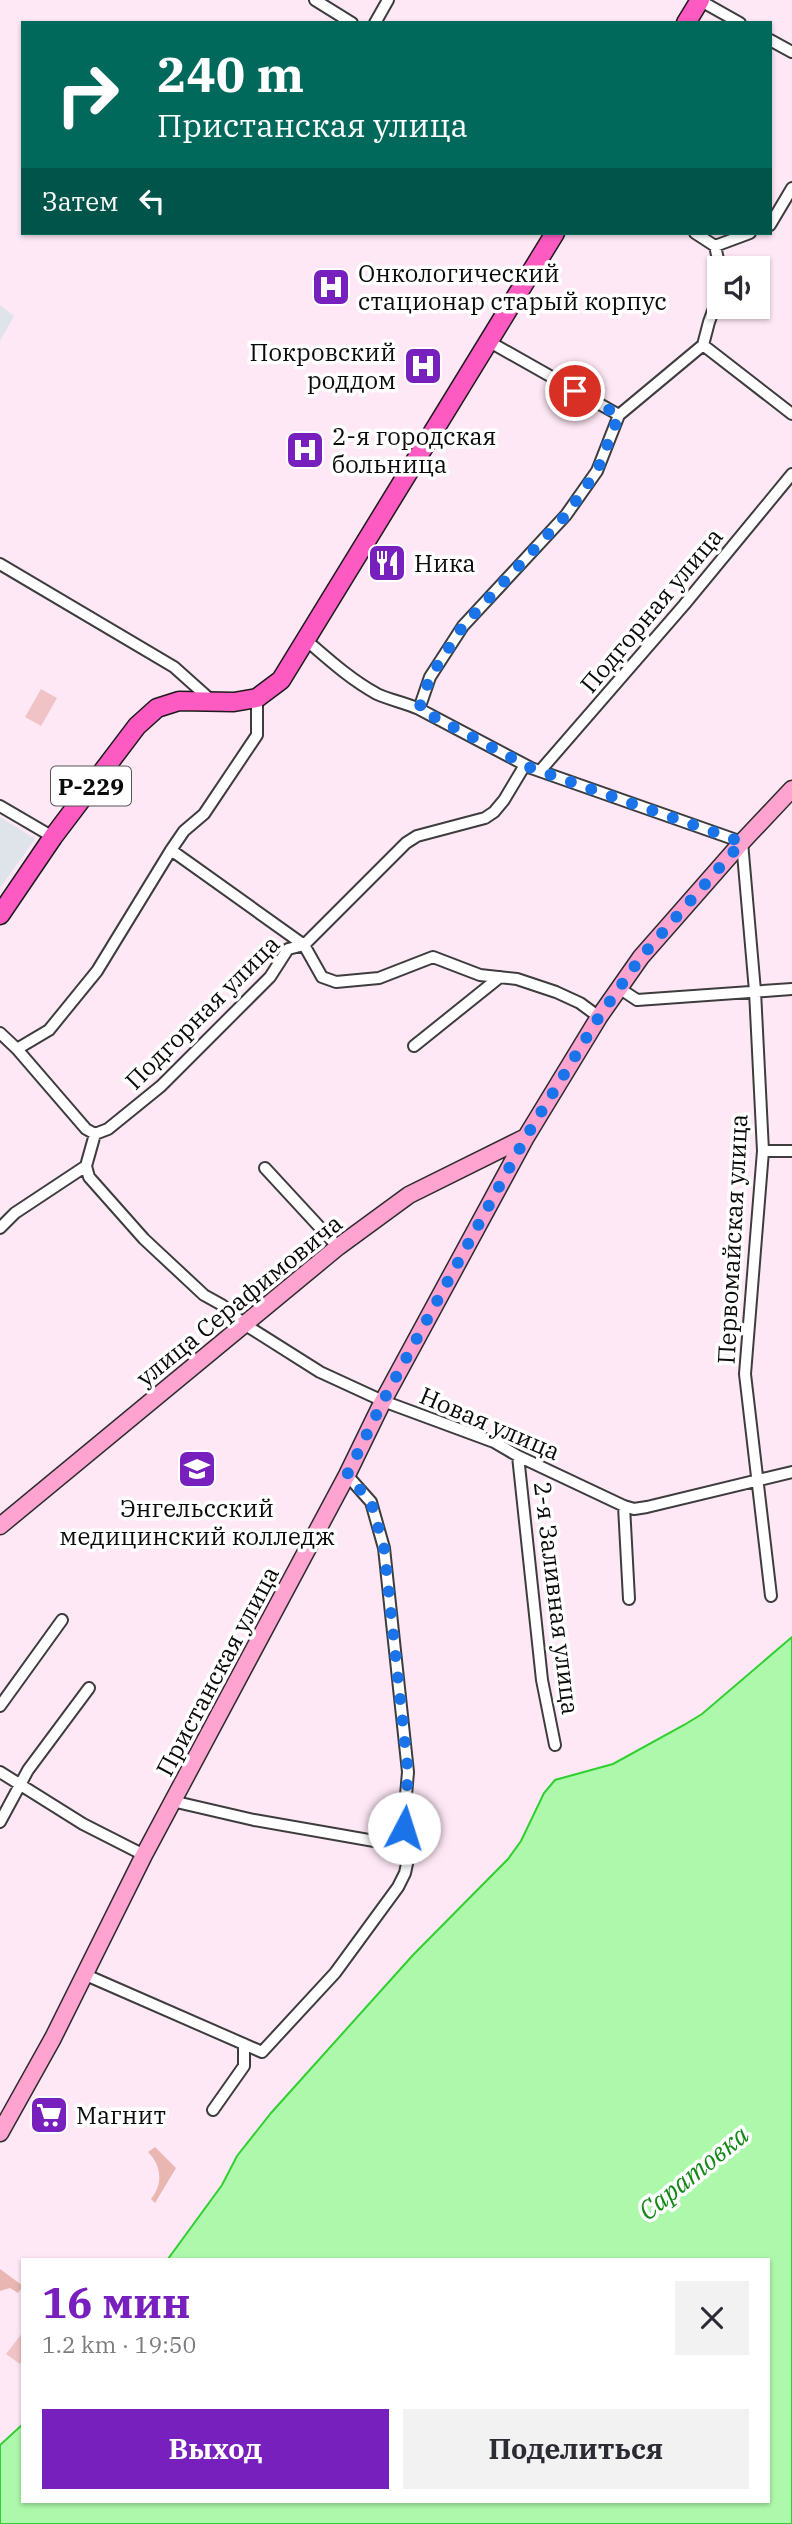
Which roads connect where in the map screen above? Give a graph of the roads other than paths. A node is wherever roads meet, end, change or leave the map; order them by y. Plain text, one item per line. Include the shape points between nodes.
1 (314, 0) edge
2 (388, 0) edge
3 (700, 0) edge
4 (349, 21) edge
5 (376, 21) edge
6 (687, 21) edge
7 (737, 21) edge
8 (772, 41) edge
9 (792, 52) edge
10 (792, 188) edge
11 (772, 222) edge
12 (554, 235) edge
13 (698, 235) edge
14 (745, 235) edge
15 (715, 246) junction
16 (717, 256) edge
17 (710, 319) edge
18 (488, 341) junction
19 (704, 345) junction
20 (792, 414) edge
21 (619, 415) junction
22 (792, 474) edge
23 (0, 564) edge
24 (306, 640) junction
25 (257, 698) junction
26 (212, 701) junction
27 (419, 709) junction
28 (525, 765) junction
29 (540, 771) junction
30 (792, 789) edge
31 (0, 806) edge
32 (53, 837) junction
33 (742, 842) junction
34 (171, 850) junction
35 (0, 915) edge
36 (304, 945) junction
37 (500, 977) junction
38 (619, 988) junction
39 (792, 989) edge
40 (755, 992) junction
41 (599, 1017) junction
42 (0, 1033) edge
43 (414, 1046) dead end
44 (17, 1049) junction
45 (95, 1134) junction
46 (526, 1137) junction
47 (763, 1151) junction
48 (792, 1151) edge
49 (86, 1166) junction
50 (265, 1168) dead end
51 (0, 1227) edge
52 (338, 1247) junction
53 (244, 1324) junction
54 (383, 1401) junction
55 (518, 1456) junction
56 (792, 1472) edge
57 (347, 1475) junction
58 (759, 1481) junction
59 (624, 1506) junction
60 (0, 1526) edge
61 (771, 1596) dead end
62 (629, 1599) dead end
63 (62, 1620) dead end
64 (89, 1688) dead end
65 (0, 1706) edge
66 (555, 1745) dead end
67 (0, 1772) edge
68 (21, 1785) junction
69 (173, 1801) junction
70 (0, 1822) edge
71 (402, 1842) junction
72 (144, 1855) junction
73 (86, 1975) junction
74 (244, 2044) junction
75 (213, 2110) dead end
76 (0, 2133) edge

1 - 4 street
2 - 5 street
3 - 6 main road
3 - 7 street
8 - 9 street
10 - 11 street
12 - 18 main road
13 - 15 street
14 - 15 street
15 - 16 street
17 - 19 street
18 - 21 street
18 - 24 main road
19 - 20 street
19 - 21 street
21 - 27 street via 597,471 566,515 463,626 430,677
22 - 29 street, Подгорная улица
23 - 26 street via 174,667
24 - 25 main road via 281,680
24 - 27 street via 360,684
25 - 26 main road, Р-229
25 - 34 street via 257,735 204,814
26 - 32 main road, Р-229 via 179,701 158,708 136,726
27 - 28 street
28 - 29 street
28 - 36 street, Подгорная улица via 494,812 406,843
29 - 33 street
30 - 33 street, Пристанская улица
31 - 32 street
32 - 35 main road, Р-229
33 - 38 street, Пристанская улица
33 - 40 street, Первомайская улица
34 - 36 street
34 - 44 street via 97,971 49,1030
36 - 37 street via 322,977 336,982 379,978 433,957 480,975
36 - 45 street, Подгорная улица via 288,949 270,977 161,1086 108,1129
37 - 41 street via 556,992
37 - 43 street
38 - 40 street via 637,1000
38 - 41 street, Пристанская улица
39 - 40 street
40 - 47 street, Первомайская улица
41 - 46 street, Пристанская улица
42 - 44 street
44 - 45 street
45 - 49 street
46 - 52 street, улица Серафимовича via 409,1195
46 - 54 street, Пристанская улица
47 - 48 street
47 - 58 street, Первомайская улица via 745,1374
49 - 51 street
49 - 53 street, Новая улица via 89,1177 144,1239 204,1295
50 - 52 street
52 - 53 street, улица Серафимовича
53 - 54 street, Новая улица via 320,1372
53 - 60 street, улица Серафимовича
54 - 55 street, Новая улица via 494,1442
54 - 57 street, Пристанская улица
55 - 59 street, Новая улица
55 - 66 street, 2-я Заливная улица via 542,1680
56 - 58 street, Новая улица
57 - 69 street, Пристанская улица
57 - 71 street via 371,1502 384,1548 408,1772
58 - 59 street, Новая улица via 647,1507
58 - 61 street, Первомайская улица
59 - 62 street
63 - 65 street
64 - 68 street
67 - 68 street
68 - 70 street
68 - 72 street
69 - 71 street via 317,1831
69 - 72 street, Пристанская улица
71 - 74 street via 408,1859 398,1887 335,1973 262,2052
72 - 73 street, Пристанская улица
73 - 74 street
73 - 76 street, Пристанская улица
74 - 75 street via 244,2066

